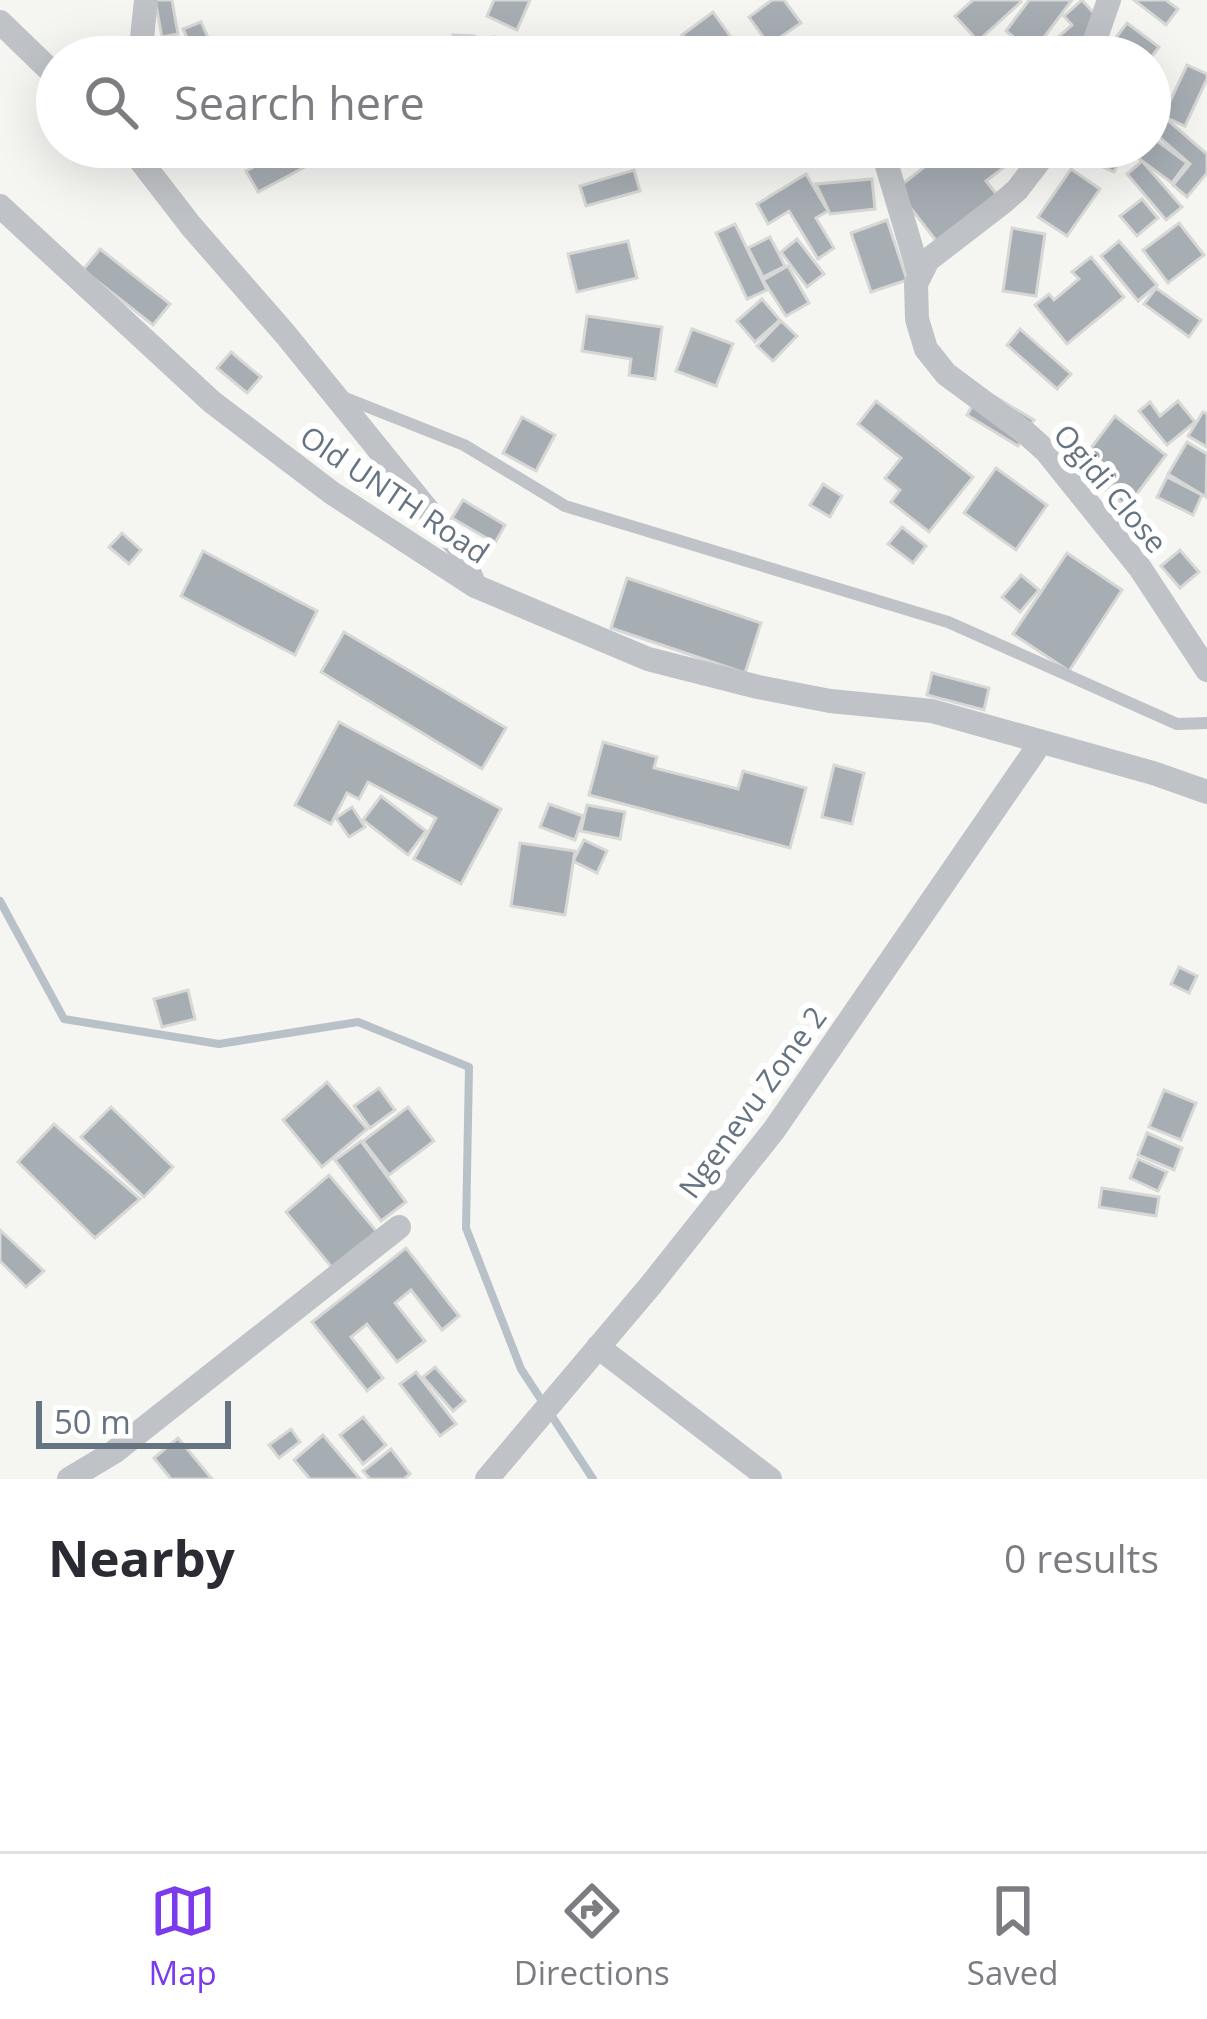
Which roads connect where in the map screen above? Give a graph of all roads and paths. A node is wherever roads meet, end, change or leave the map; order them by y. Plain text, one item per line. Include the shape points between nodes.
1 (146, 0) edge
2 (1109, 0) edge
3 (0, 22) edge
4 (142, 36) edge
5 (1096, 36) edge
6 (36, 57) edge
7 (150, 168) edge
8 (888, 168) edge
9 (1034, 168) edge
10 (0, 206) edge
11 (919, 274) junction
12 (330, 392) junction
13 (475, 586) junction
14 (1207, 670) edge
15 (1207, 723) edge
16 (1041, 742) junction
17 (1207, 792) edge
18 (399, 1227) dead end
19 (598, 1347) junction
20 (69, 1479) edge
21 (487, 1479) edge
22 (770, 1479) edge

1 - 4 street
2 - 5 street
3 - 6 street
7 - 12 street
8 - 11 street, Ogidi Close
9 - 11 street
10 - 13 street, Old UNTH Road via 212,402
11 - 14 street, Ogidi Close via 917,319 926,349 959,386 1046,451 1140,568
12 - 13 street via 460,550
12 - 15 lane via 464,445 565,506 948,622 1178,724
13 - 16 street, Old UNTH Road via 648,659 830,701 932,711
16 - 17 street, Old UNTH Road
16 - 19 street, Ngenevu Zone 2 via 774,1130
18 - 20 street
19 - 21 street, Ngenevu Zone 2
19 - 22 street

